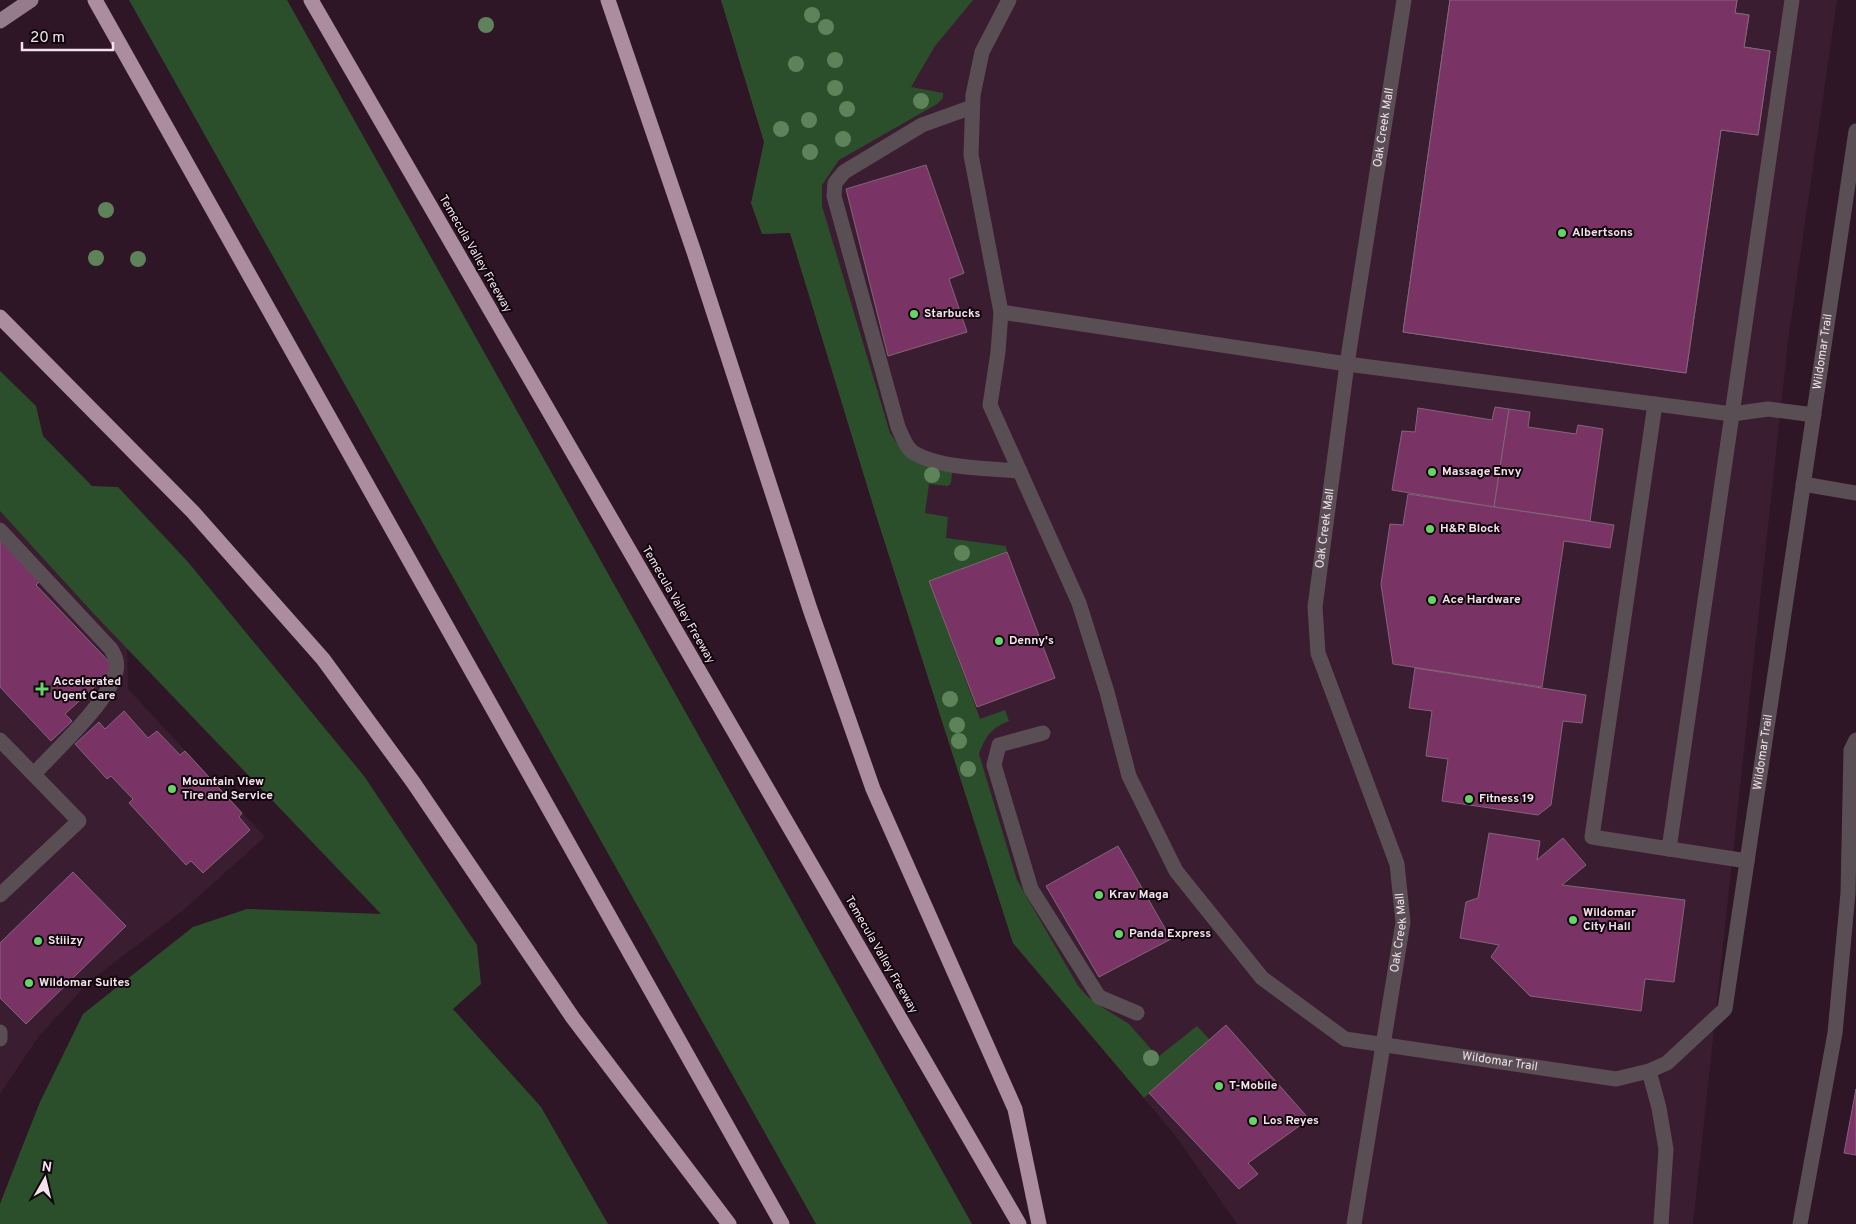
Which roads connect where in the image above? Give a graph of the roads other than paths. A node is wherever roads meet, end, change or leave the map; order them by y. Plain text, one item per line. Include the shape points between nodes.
1 (31, 0) edge
2 (95, 0) edge
3 (311, 0) edge
4 (608, 0) edge
5 (1009, 0) edge
6 (1404, 0) edge
7 (1792, 0) edge
8 (0, 22) edge
9 (972, 107) junction
10 (1856, 131) edge
11 (1001, 312) junction
12 (0, 317) edge
13 (1347, 364) junction
14 (1655, 404) junction
15 (1732, 414) junction
16 (1814, 415) junction
17 (1020, 471) junction
18 (1803, 484) junction
19 (1856, 493) edge
20 (0, 530) edge
21 (1043, 733) dead end
22 (0, 740) edge
23 (1856, 740) edge
24 (34, 774) junction
25 (1669, 849) junction
26 (1747, 861) junction
27 (0, 895) edge
28 (1137, 1013) dead end
29 (0, 1032) edge
30 (0, 1039) edge
31 (1384, 1045) junction
32 (1649, 1071) junction
33 (729, 1224) edge
34 (782, 1224) edge
35 (1019, 1224) edge
36 (1039, 1224) edge
37 (1354, 1224) edge
38 (1661, 1224) edge
39 (1800, 1224) edge

1 - 8 main road
2 - 34 highway
3 - 35 highway, Temecula Valley Freeway
4 - 36 highway via 873,789 1015,1109
5 - 9 street, Wildomar Trail via 982,52
6 - 13 street, Oak Creek Mall
7 - 15 street
9 - 11 street, Wildomar Trail via 971,155
9 - 17 street via 922,125 844,172 835,183 834,196 904,442 913,452 945,464
10 - 16 street, Wildomar Trail
11 - 13 street
11 - 17 street, Wildomar Trail via 990,405
12 - 33 highway via 192,512 323,659 413,782 573,1018
13 - 14 street
13 - 31 street, Oak Creek Mall via 1315,608 1318,653 1397,864 1403,922
14 - 15 street
14 - 25 street via 1592,837
15 - 16 street via 1768,409
15 - 25 street
16 - 18 street, Wildomar Trail
17 - 31 street, Wildomar Trail via 1079,603 1129,776 1176,870 1262,978 1346,1039
18 - 19 street
18 - 26 street, Wildomar Trail
20 - 24 street via 116,658 112,682 90,713
21 - 28 street via 999,744 994,765 1031,889 1099,997
22 - 24 street
23 - 39 street via 1851,750 1848,893 1834,1033
24 - 27 street via 79,820
25 - 26 street
26 - 32 street, Wildomar Trail via 1725,1009 1667,1062
29 - 30 street
31 - 32 street, Wildomar Trail via 1616,1079
31 - 37 street, Oak Creek Mall
32 - 38 street via 1666,1149

